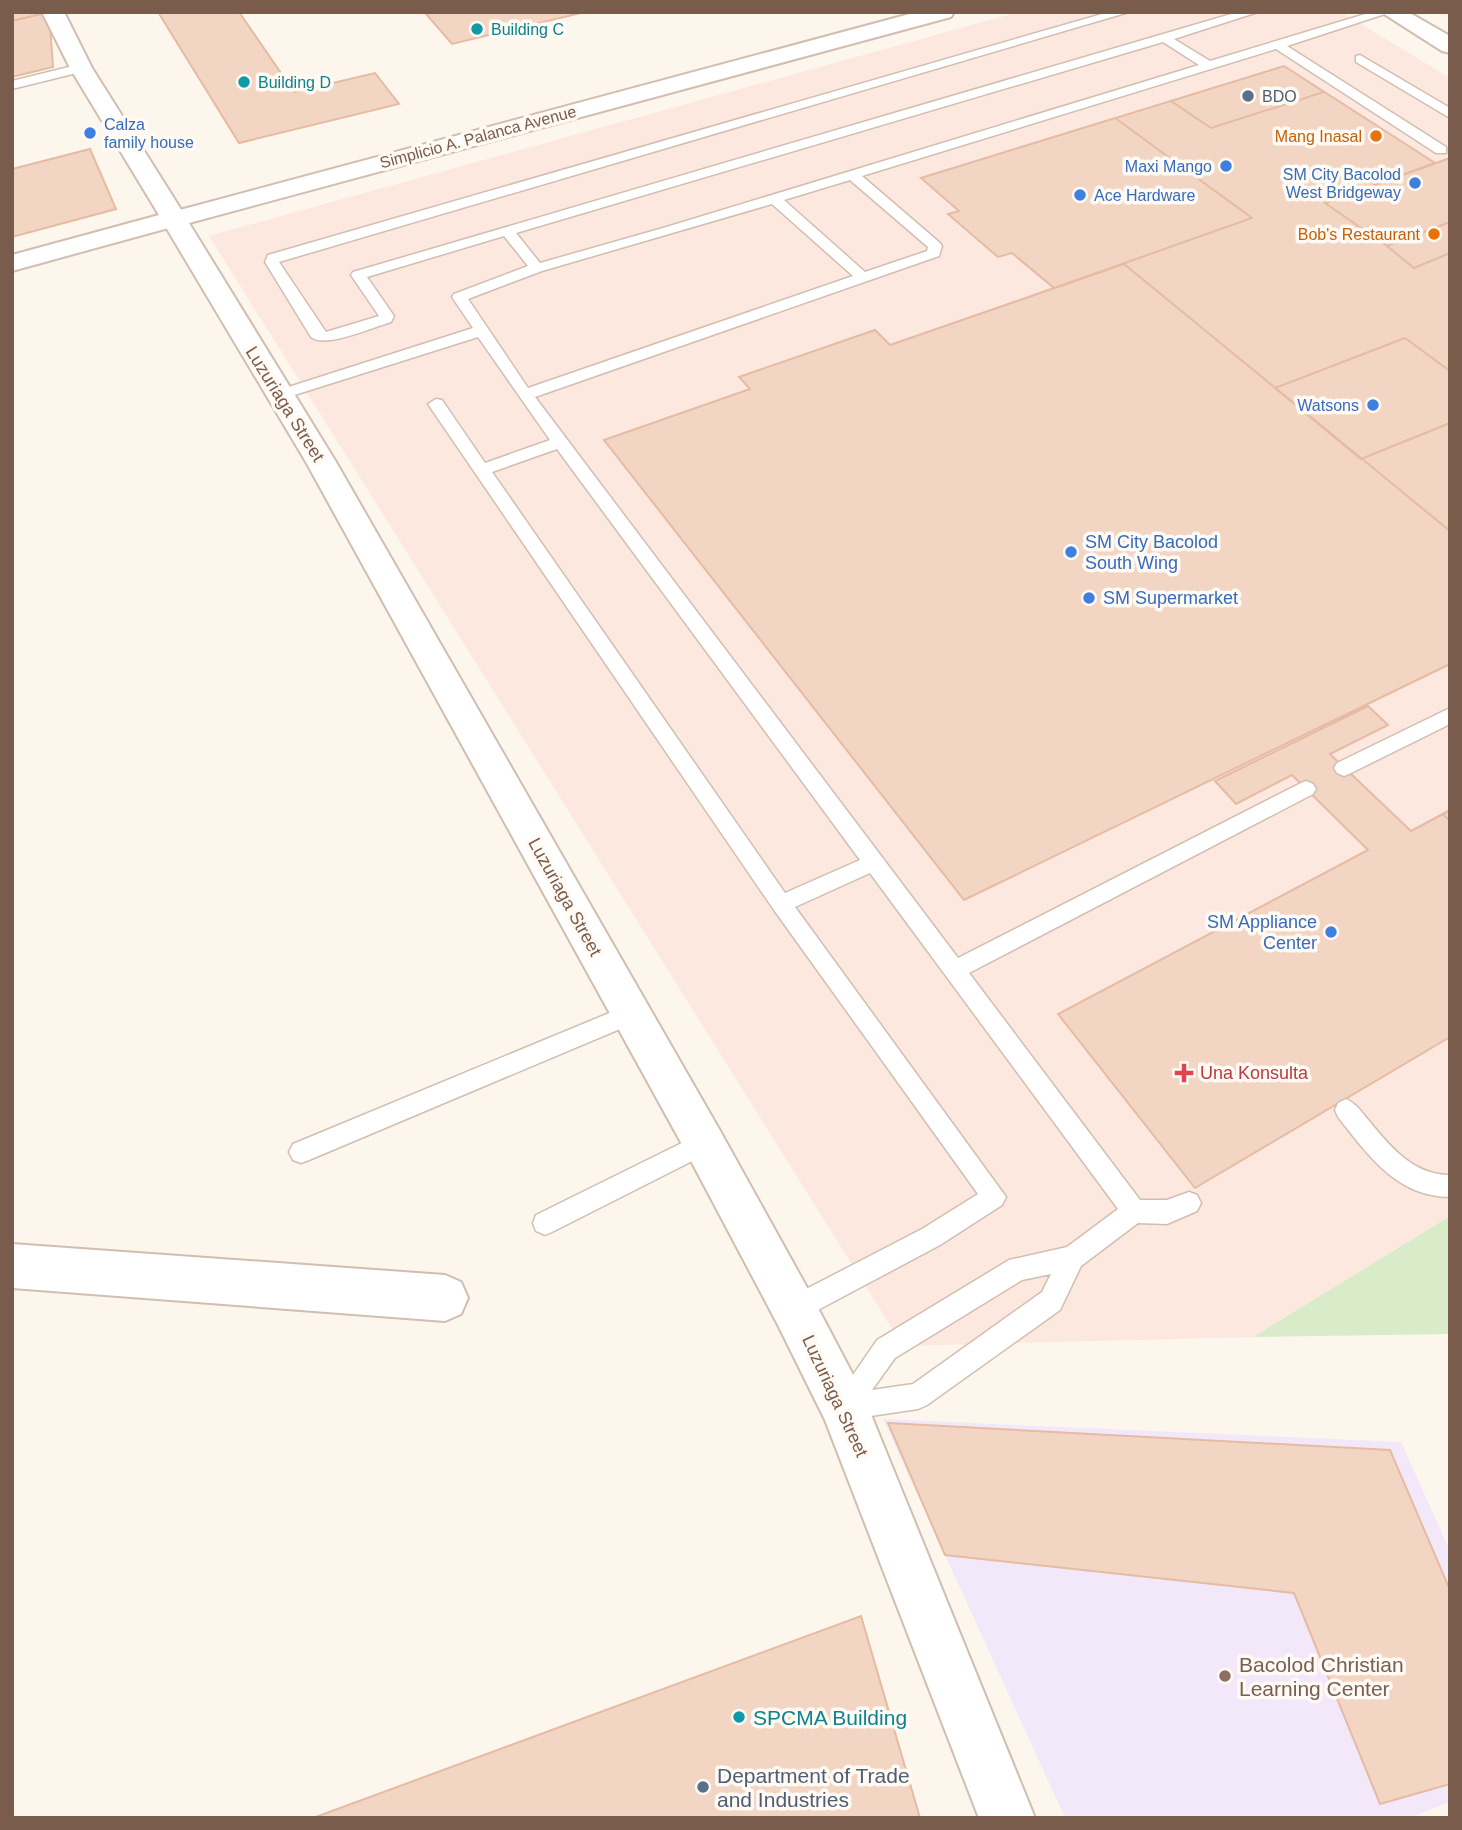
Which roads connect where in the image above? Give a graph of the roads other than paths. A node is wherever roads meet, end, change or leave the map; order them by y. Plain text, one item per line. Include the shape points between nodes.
1 (53, 12) edge
2 (943, 12) edge
3 (1123, 12) edge
4 (1252, 12) edge
5 (1385, 12) edge
6 (1392, 12) edge
7 (1166, 40) junction
8 (1278, 45) junction
9 (1450, 46) edge
10 (1360, 59) dead end
11 (1209, 66) junction
12 (81, 68) junction
13 (12, 85) edge
14 (1450, 114) edge
15 (1441, 150) dead end
16 (853, 175) junction
17 (775, 199) junction
18 (174, 219) junction
19 (507, 230) junction
20 (12, 263) edge
21 (537, 268) junction
22 (862, 277) junction
23 (480, 331) junction
24 (279, 395) junction
25 (525, 395) junction
26 (436, 404) dead end
27 (562, 442) junction
28 (481, 470) junction
29 (1450, 715) edge
30 (1344, 768) dead end
31 (1306, 789) dead end
32 (875, 862) junction
33 (781, 904) junction
34 (954, 970) junction
35 (631, 1014) junction
36 (1346, 1110) dead end
37 (704, 1143) junction
38 (301, 1152) dead end
39 (1450, 1186) edge
40 (1189, 1203) dead end
41 (1134, 1211) junction
42 (545, 1223) dead end
43 (1072, 1258) junction
44 (12, 1266) edge
45 (445, 1298) dead end
46 (794, 1309) junction
47 (845, 1407) junction
48 (1007, 1818) edge

1 - 12 street, Luzuriaga Street
2 - 18 street, Simplicio A. Palanca Avenue
3 - 19 lane via 272,259 319,337 327,337 386,319 358,275
4 - 7 lane
5 - 8 lane
6 - 9 street
7 - 11 lane
7 - 19 lane
8 - 11 lane
8 - 15 lane
10 - 14 lane
11 - 16 lane
12 - 13 lane
12 - 18 street, Luzuriaga Street
16 - 17 lane
16 - 22 lane via 936,248 934,253
17 - 21 lane
17 - 22 lane
18 - 20 street, Simplicio A. Palanca Avenue
18 - 24 street, Luzuriaga Street
19 - 21 lane
21 - 23 lane via 459,297
22 - 25 lane
23 - 24 lane
23 - 25 lane
24 - 35 street, Luzuriaga Street
25 - 27 lane
26 - 28 lane
27 - 28 lane
27 - 32 lane
28 - 33 lane
29 - 30 lane
31 - 34 lane
32 - 33 lane
32 - 34 lane
33 - 46 lane via 994,1198 931,1237
34 - 41 lane
35 - 37 street, Luzuriaga Street
35 - 38 lane
36 - 39 lane via 1410,1178 1438,1188
37 - 42 lane
37 - 46 street, Luzuriaga Street
40 - 41 lane via 1167,1212
41 - 43 lane
43 - 47 lane via 1018,1269 886,1349
43 - 47 lane via 1051,1301 918,1396
44 - 45 street
46 - 47 street, Luzuriaga Street
47 - 48 street, Luzuriaga Street

